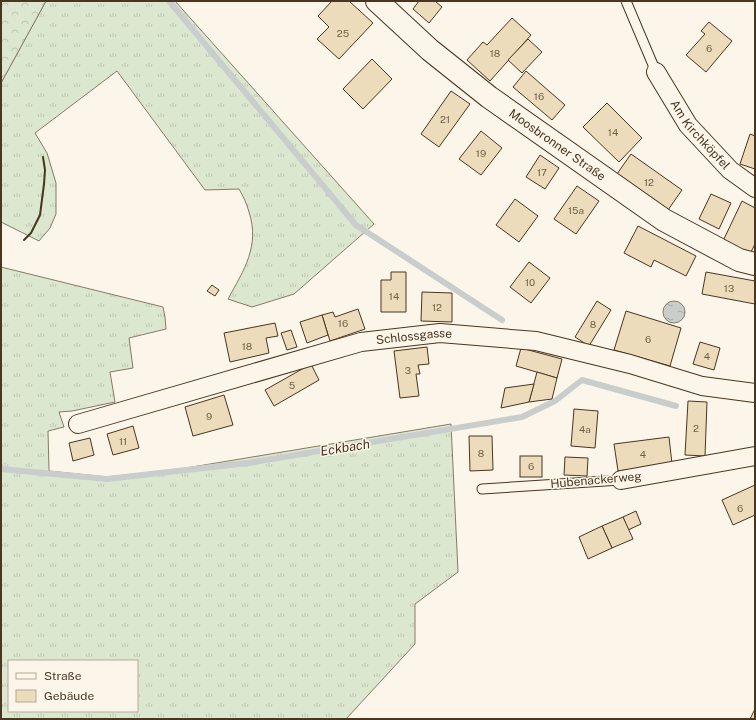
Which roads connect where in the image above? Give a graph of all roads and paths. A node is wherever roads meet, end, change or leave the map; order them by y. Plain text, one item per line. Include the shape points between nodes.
1 (377, 1) edge
2 (626, 1) edge
3 (656, 72) joint
4 (755, 188) edge
5 (755, 264) edge
6 (755, 393) edge
7 (78, 424) dead end
8 (755, 456) edge
9 (621, 480) joint
10 (482, 489) dead end

1 - 5 main road, Moosbronner Straße via 430,50 490,97 664,220 739,260
2 - 3 lane
3 - 4 street, Am Kirchköpfel via 688,125 730,170
6 - 7 street, Schlossgasse via 702,386 630,364 536,341 440,333 361,342
8 - 9 street, Hubenackerweg
9 - 10 lane, Hubenackerweg

